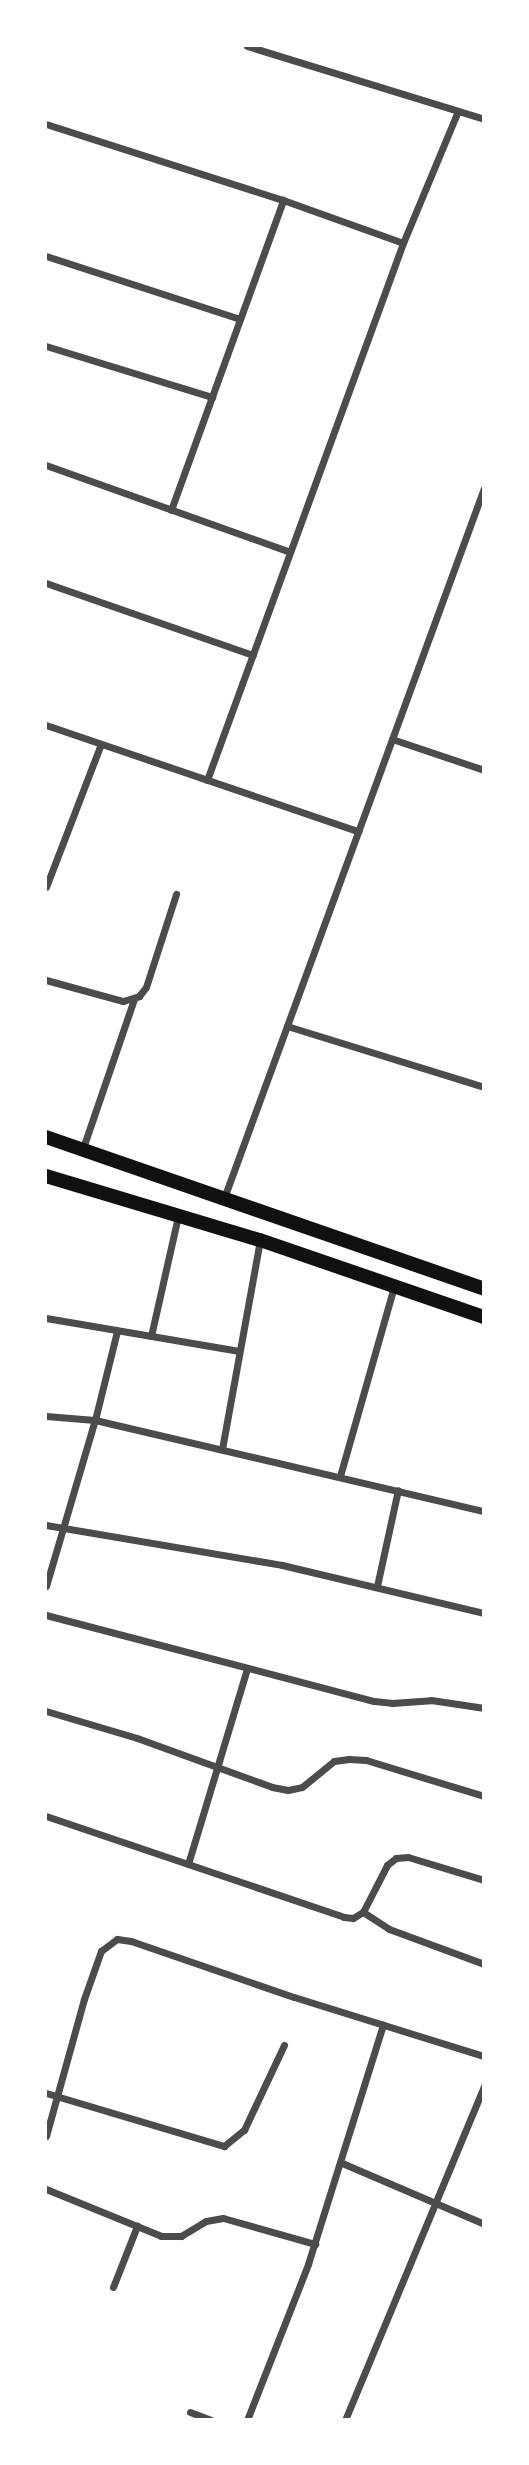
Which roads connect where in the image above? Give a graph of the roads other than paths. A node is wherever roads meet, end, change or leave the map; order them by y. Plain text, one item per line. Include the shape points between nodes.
1 (247, 46) edge
2 (458, 111) junction
3 (484, 119) edge
4 (46, 124) edge
5 (283, 200) junction
6 (403, 243) junction
7 (46, 256) edge
8 (240, 319) junction
9 (46, 346) edge
10 (212, 397) junction
11 (46, 465) edge
12 (484, 488) edge
13 (172, 510) junction
14 (290, 552) junction
15 (46, 583) edge
16 (253, 655) junction
17 (46, 725) edge
18 (392, 739) junction
19 (101, 744) junction
20 (484, 770) edge
21 (207, 780) junction
22 (358, 831) junction
23 (46, 887) edge
24 (176, 894) dead end
25 (46, 980) edge
26 (134, 999) junction
27 (287, 1026) junction
28 (484, 1087) edge
29 (46, 1137) edge
30 (83, 1148) junction
31 (46, 1176) edge
32 (224, 1198) junction
33 (178, 1216) junction
34 (260, 1240) junction
35 (394, 1287) junction
36 (484, 1289) edge
37 (484, 1317) edge
38 (46, 1318) edge
39 (117, 1331) junction
40 (150, 1336) junction
41 (239, 1351) junction
42 (46, 1416) edge
43 (95, 1420) junction
44 (222, 1449) junction
45 (340, 1476) junction
46 (398, 1490) junction
47 (484, 1511) edge
48 (46, 1525) edge
49 (61, 1530) junction
50 (46, 1586) edge
51 (377, 1586) junction
52 (484, 1613) edge
53 (46, 1615) edge
54 (247, 1669) junction
55 (484, 1707) edge
56 (46, 1712) edge
57 (217, 1767) junction
58 (484, 1796) edge
59 (46, 1815) edge
60 (188, 1864) junction
61 (484, 1880) edge
62 (363, 1912) junction
63 (484, 1964) edge
64 (383, 2024) junction
65 (284, 2045) dead end
66 (484, 2056) edge
67 (484, 2086) edge
68 (46, 2093) edge
69 (57, 2096) junction
70 (46, 2136) edge
71 (342, 2163) junction
72 (46, 2189) edge
73 (434, 2204) junction
74 (484, 2224) edge
75 (137, 2226) junction
76 (314, 2244) junction
77 (113, 2287) dead end
78 (190, 2412) dead end
79 (211, 2420) edge
80 (247, 2420) edge
81 (345, 2420) edge

1 - 2 street
2 - 3 street
2 - 6 street
4 - 5 street
5 - 6 street
5 - 8 street
6 - 14 street
7 - 8 street
8 - 10 street
9 - 10 street
10 - 13 street
11 - 13 street
12 - 18 street
13 - 14 street
14 - 16 street
15 - 16 street
16 - 21 street
17 - 19 street
18 - 20 street
18 - 22 street
19 - 21 street
19 - 23 street
21 - 22 street
22 - 27 street
24 - 26 street via 146,987
25 - 26 street via 123,1002
26 - 30 street
27 - 28 street
27 - 32 street
29 - 30 main road
30 - 32 main road
31 - 33 main road
32 - 36 main road
33 - 34 main road
33 - 40 street
34 - 35 main road
34 - 41 street
35 - 37 main road
35 - 45 street
38 - 39 street
39 - 40 street
39 - 43 street
40 - 41 street
41 - 44 street
42 - 43 street
43 - 44 street
43 - 49 street
44 - 45 street
45 - 46 street
46 - 47 street
46 - 51 street
48 - 49 street
49 - 50 street
49 - 51 street via 282,1565
51 - 52 street
53 - 54 street
54 - 55 street via 374,1701 431,1700
54 - 57 street
56 - 57 street
57 - 58 street via 288,1790 302,1787 334,1761 366,1760
57 - 60 street
59 - 60 street
60 - 62 street via 344,1917
61 - 62 street via 408,1857 396,1858 387,1864
62 - 63 street via 389,1929
64 - 66 street
64 - 69 street via 117,1939 101,1951
64 - 71 street
65 - 69 street via 244,2130 224,2146
67 - 73 street
68 - 69 street
69 - 70 street
71 - 73 street
71 - 76 street
72 - 75 street
73 - 74 street
73 - 81 street
75 - 76 street via 173,2238 206,2221 223,2218
75 - 77 street
76 - 80 street
78 - 79 street

